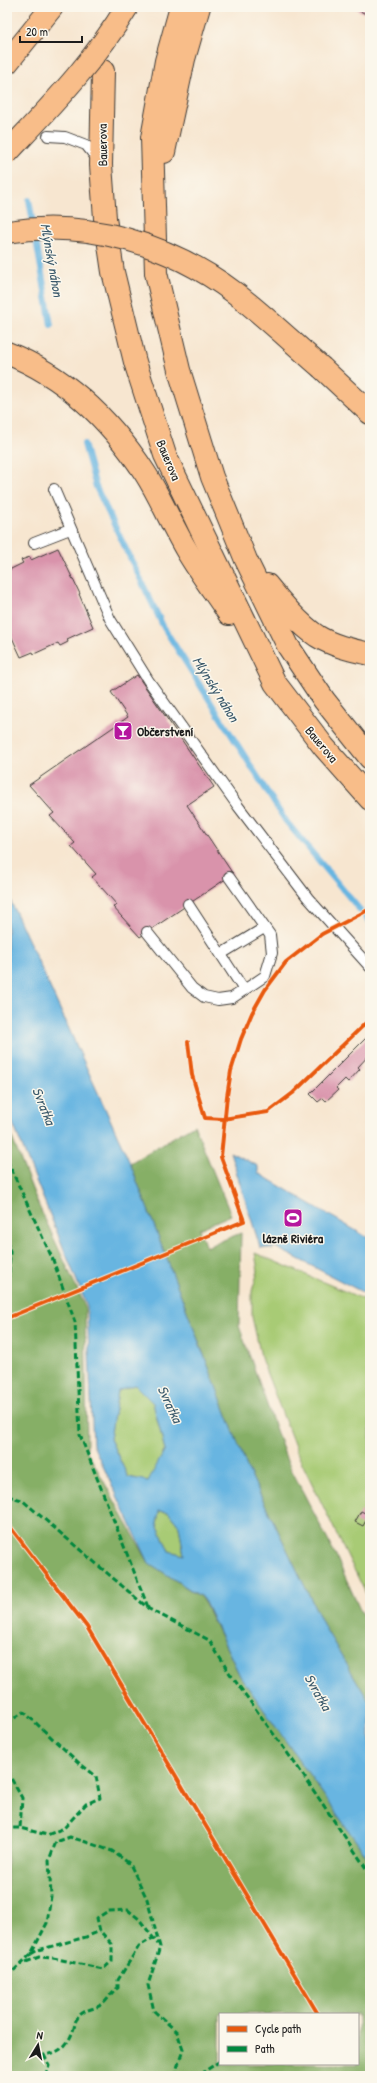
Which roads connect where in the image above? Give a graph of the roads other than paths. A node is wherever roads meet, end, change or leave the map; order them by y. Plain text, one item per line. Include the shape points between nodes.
1 (35, 7) edge
2 (52, 7) edge
3 (127, 7) edge
4 (180, 7) edge
5 (199, 7) edge
6 (7, 57) edge
7 (7, 63) edge
8 (103, 72) dead end
9 (48, 136) dead end
10 (9, 142) edge
11 (101, 165) junction
12 (154, 201) junction
13 (7, 232) edge
14 (7, 353) edge
15 (370, 413) edge
16 (54, 489) dead end
17 (70, 529) junction
18 (34, 543) dead end
19 (246, 560) junction
20 (370, 647) edge
21 (344, 648) junction
22 (370, 654) edge
23 (275, 683) junction
24 (370, 758) edge
25 (370, 799) edge
26 (229, 877) dead end
27 (188, 904) dead end
28 (264, 928) junction
29 (147, 932) dead end
30 (221, 954) junction
31 (370, 967) edge
32 (244, 990) junction

1 - 6 highway
2 - 7 highway
3 - 10 highway, bridge via 72,84
4 - 12 highway via 166,61 152,138
5 - 12 highway via 182,66
8 - 11 highway, Bauerova
9 - 11 lane via 65,137 86,145
11 - 23 highway, Bauerova via 113,272 135,362 165,455
12 - 19 highway via 156,273 178,370 212,477
13 - 15 highway, bridge via 58,227 88,230 128,240 170,255 202,271 234,292
14 - 23 highway via 57,380 95,410 120,438 146,474 187,551
16 - 17 lane
17 - 18 lane
17 - 31 lane via 110,619 148,680 238,806 304,892
19 - 21 highway via 285,606 317,636
19 - 24 highway via 288,646 324,700
20 - 21 highway
21 - 22 highway
23 - 25 highway, Bauerova via 302,721
26 - 28 lane
27 - 30 lane
28 - 30 lane
28 - 32 lane via 270,935 272,954 265,976
29 - 32 lane via 192,988 204,997 218,1000 232,998
30 - 32 lane

